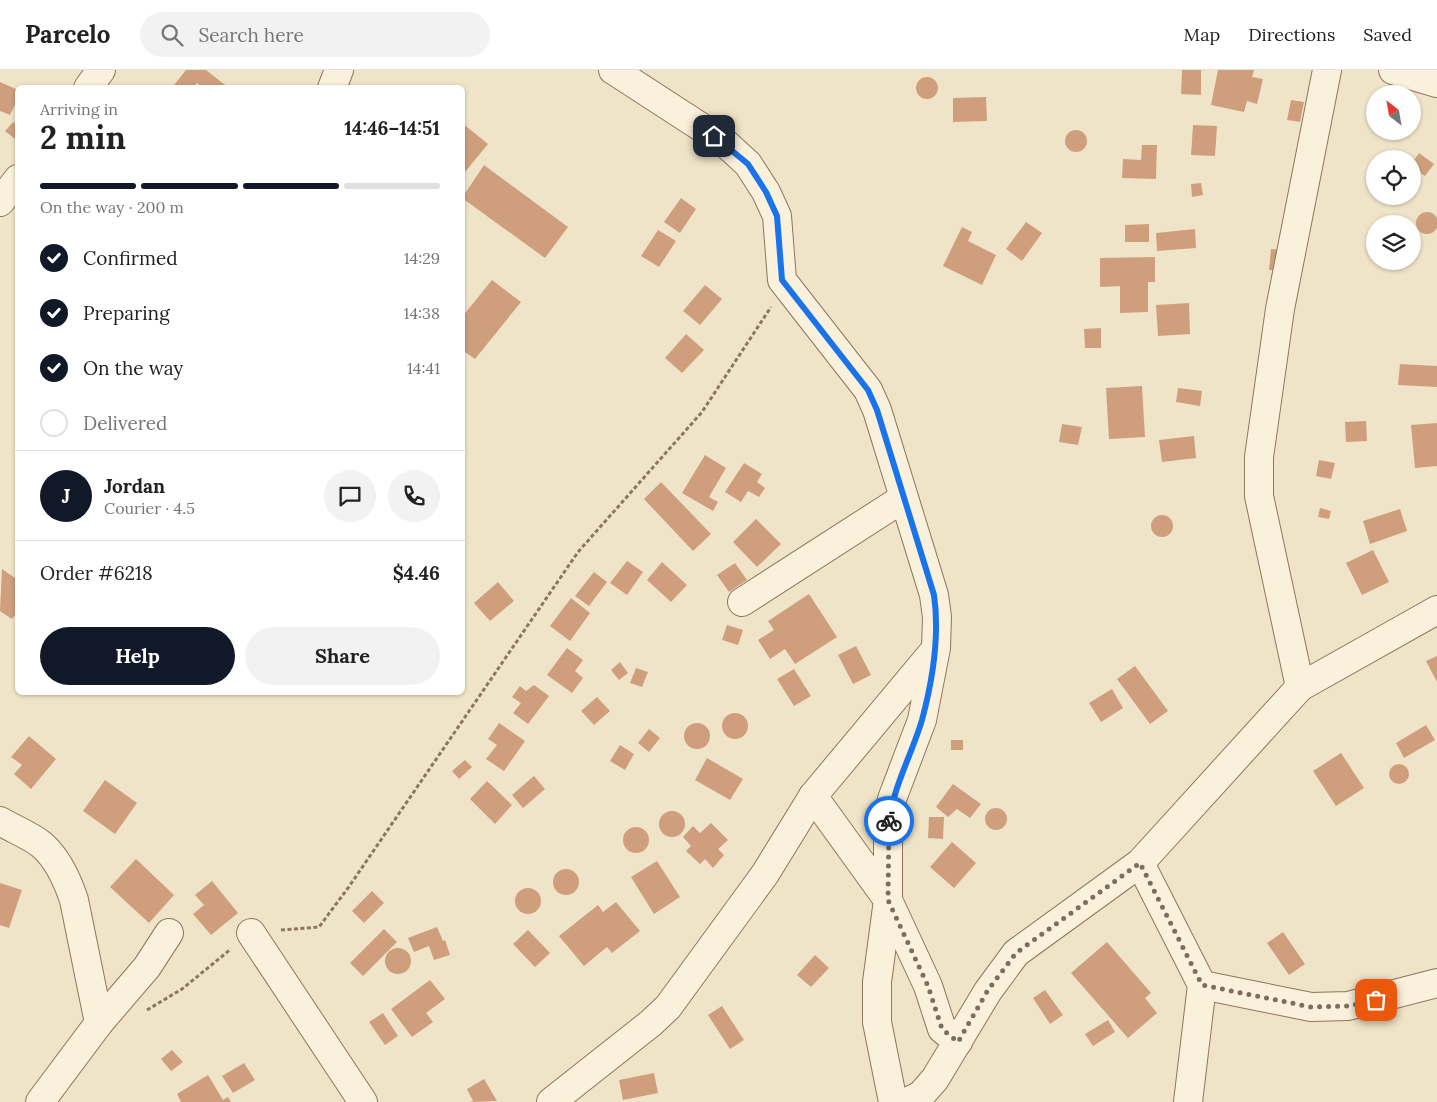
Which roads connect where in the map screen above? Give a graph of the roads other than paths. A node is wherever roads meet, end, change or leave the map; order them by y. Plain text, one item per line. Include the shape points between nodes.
1 (101, 70) edge
2 (339, 70) edge
3 (613, 70) edge
4 (1327, 70) edge
5 (1393, 70) edge
6 (1437, 83) edge
7 (90, 85) edge
8 (333, 85) edge
9 (15, 183) edge
10 (0, 202) edge
11 (902, 500) junction
12 (742, 602) dead end
13 (1437, 610) edge
14 (936, 648) junction
15 (1300, 687) junction
16 (813, 796) junction
17 (0, 822) edge
18 (1140, 863) junction
19 (888, 900) junction
20 (251, 932) road end
21 (169, 933) dead end
22 (1437, 983) edge
23 (1202, 985) junction
24 (99, 1023) junction
25 (958, 1042) junction
26 (916, 1100) edge
27 (40, 1102) edge
28 (363, 1102) edge
29 (551, 1102) edge
30 (893, 1102) edge
31 (1188, 1102) edge

1 - 7 street
2 - 8 street
3 - 11 street via 724,142 748,164 777,216 782,280 868,390 877,410
4 - 15 street via 1280,309 1259,457 1259,496
5 - 6 street
9 - 10 street
11 - 12 street
11 - 14 street via 934,595
13 - 15 street
14 - 16 street
14 - 19 street via 922,720 892,799 888,825
15 - 18 street
16 - 19 street
16 - 29 street via 765,874 668,1007
17 - 24 street via 42,845 69,887
18 - 23 street
18 - 25 street via 1016,953 988,990
19 - 25 street via 928,986 942,1029
19 - 30 street via 878,982 877,1022
20 - 28 street
21 - 24 street via 146,967
22 - 23 street via 1348,1006 1311,1007
23 - 31 street
24 - 27 street
25 - 26 street via 946,1066

